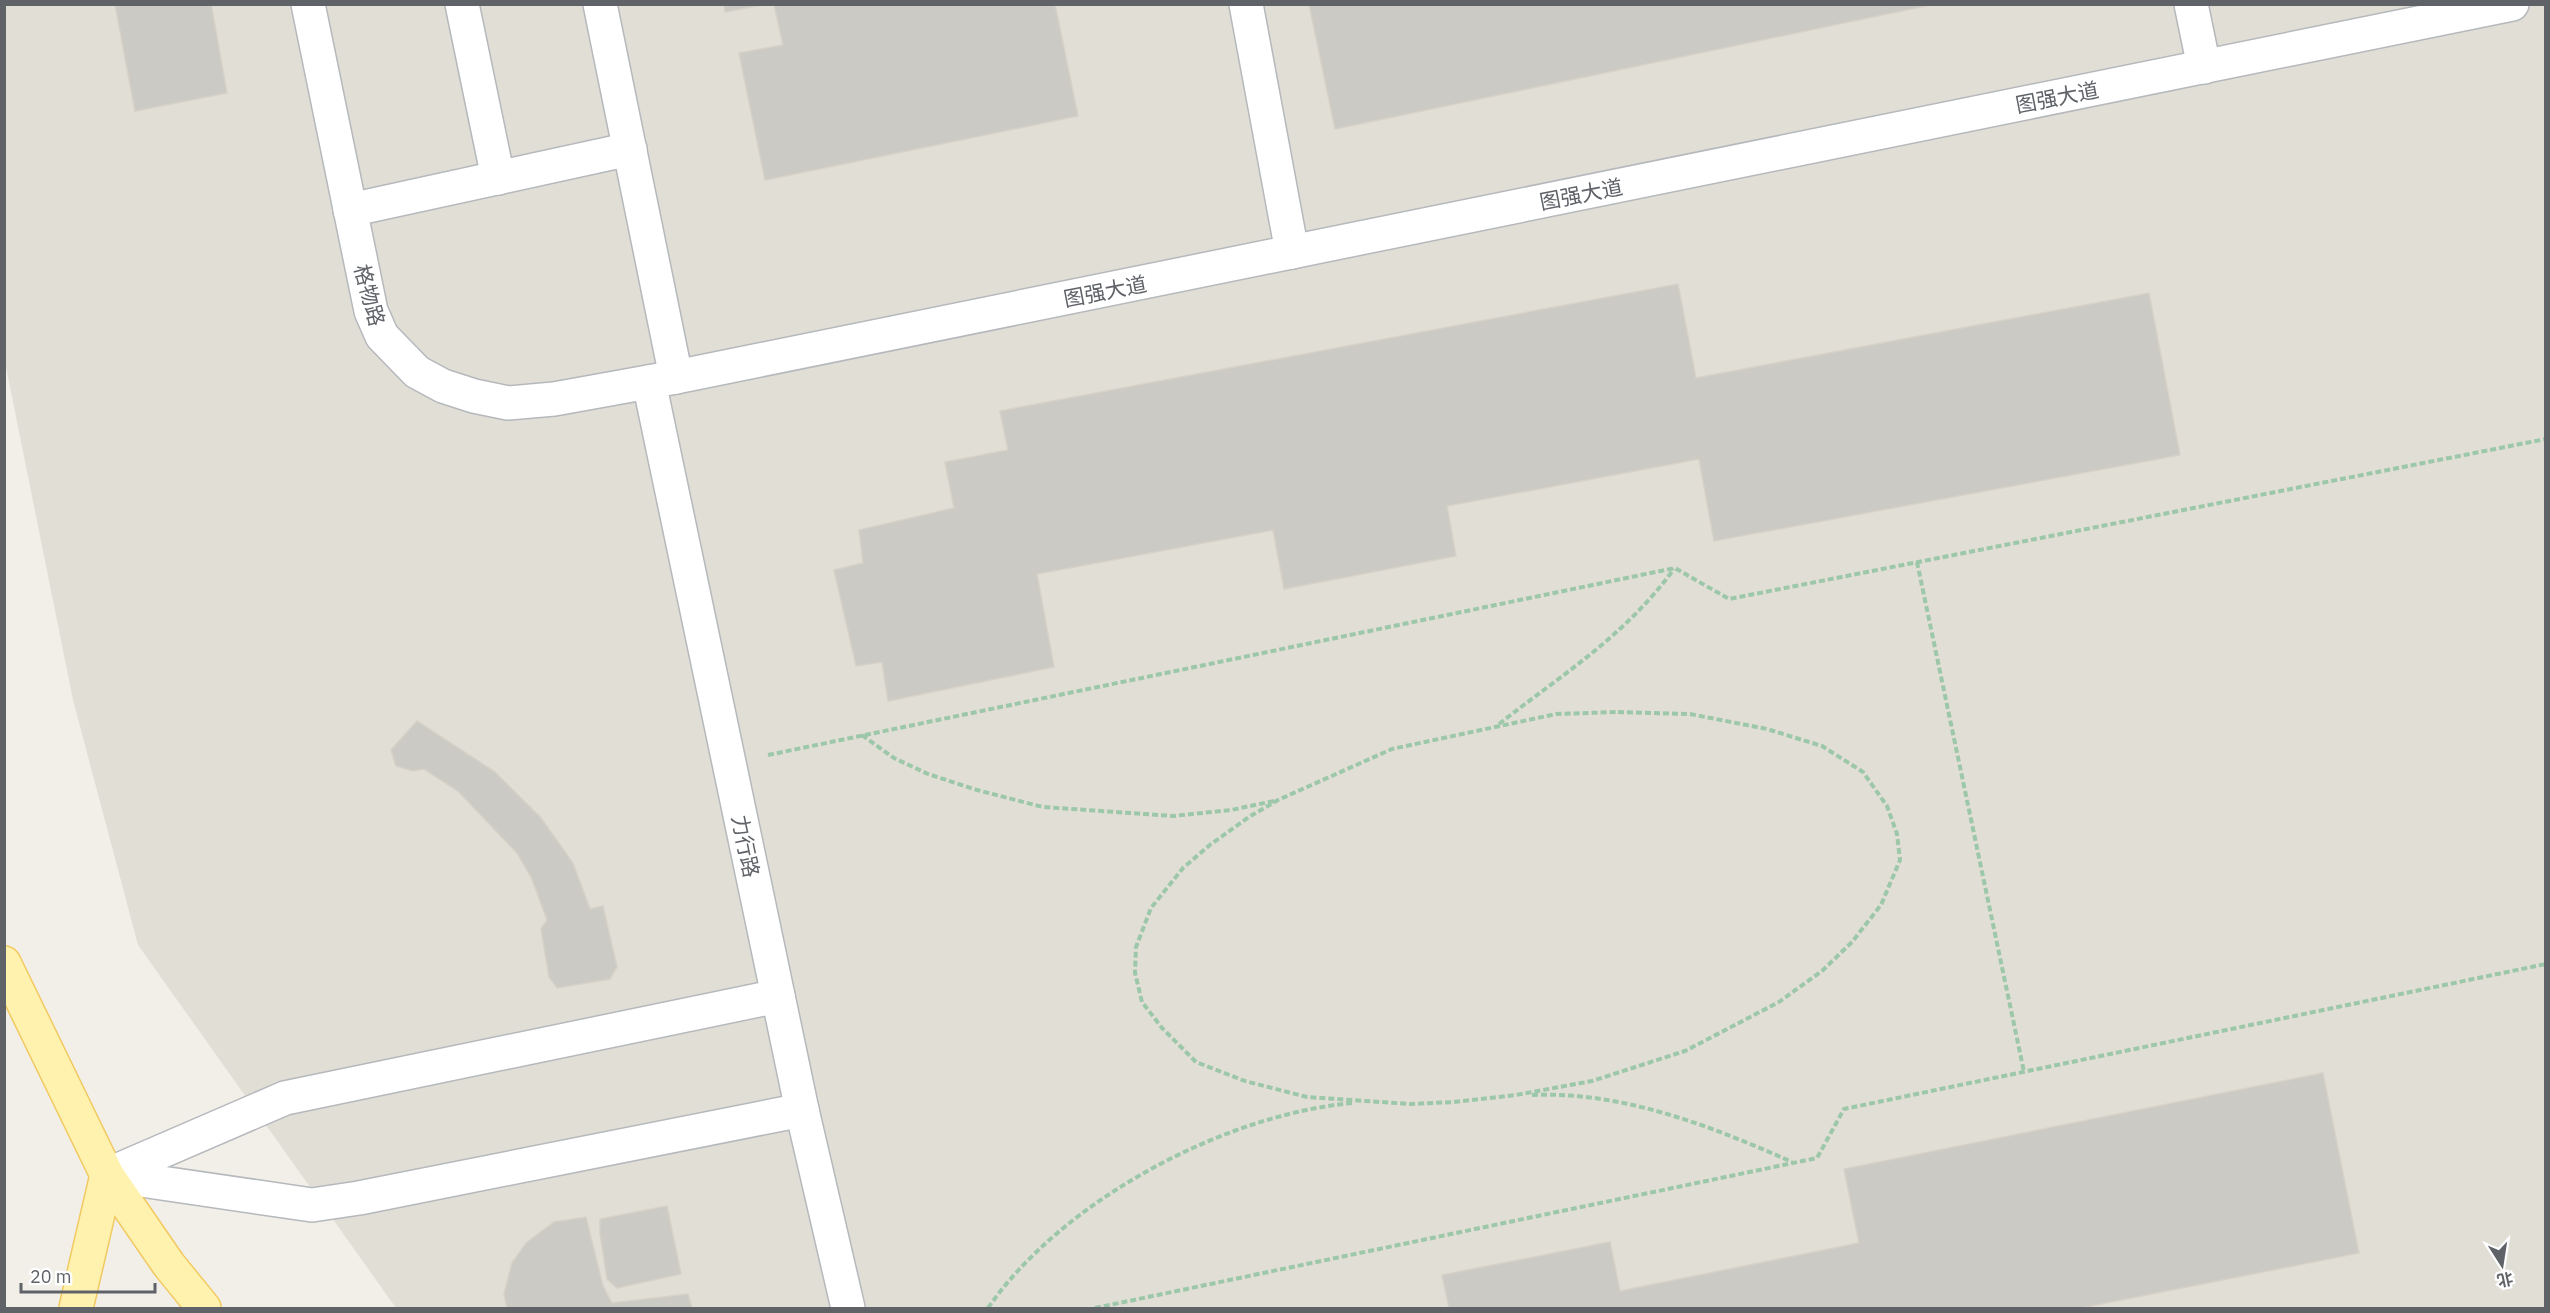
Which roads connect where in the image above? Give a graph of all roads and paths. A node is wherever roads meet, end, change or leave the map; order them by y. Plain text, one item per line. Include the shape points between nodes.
1 (308, 4) edge
2 (462, 4) edge
3 (600, 4) edge
4 (1246, 4) edge
5 (2192, 4) edge
6 (2512, 4) edge
7 (2204, 67) junction
8 (630, 149) junction
9 (498, 178) junction
10 (350, 210) junction
11 (1292, 252) junction
12 (663, 380) junction
13 (2546, 439) edge
14 (1917, 562) junction
15 (1675, 568) junction
16 (1497, 725) junction
17 (862, 735) junction
18 (729, 763) junction
19 (1278, 800) junction
20 (4, 963) edge
21 (2546, 964) edge
22 (778, 996) junction
23 (2024, 1072) junction
24 (1516, 1095) junction
25 (1362, 1102) junction
26 (802, 1110) junction
27 (1793, 1163) junction
28 (108, 1175) junction
29 (76, 1308) edge
30 (204, 1308) edge
31 (848, 1308) edge
32 (988, 1308) edge
33 (1095, 1308) edge

1 - 10 lane, 格物路
2 - 9 lane
3 - 8 lane, 力行路
4 - 11 lane
5 - 7 lane
6 - 7 lane, 图强大道
7 - 11 lane, 图强大道
8 - 9 lane
8 - 12 lane, 力行路
9 - 10 lane
10 - 12 lane, 格物路 via 371,311 382,336 417,372 443,386 508,403
11 - 12 lane, 图强大道
12 - 18 lane, 力行路
13 - 14 path
14 - 15 path via 1729,599
14 - 23 path
15 - 16 path via 1635,617 1606,643
15 - 17 path
16 - 19 path via 1392,749
16 - 24 path via 1556,714 1690,714 1767,729 1822,746 1863,772 1887,806 1897,834 1900,860 1881,905 1852,942 1822,971 1779,1002 1685,1051 1592,1081
17 - 18 path
17 - 19 path via 894,758 928,774 1043,807 1173,816
18 - 22 lane, 力行路
19 - 25 path via 1211,843 1183,868 1151,908 1136,947 1135,973 1142,1002 1162,1029 1196,1062 1245,1081 1307,1097
20 - 28 main road
21 - 23 path
22 - 26 lane, 力行路
22 - 28 lane via 285,1098
23 - 27 path via 1844,1109 1818,1158
24 - 25 path via 1410,1104
24 - 27 path via 1565,1093 1669,1114
25 - 32 path via 1317,1106 1254,1123 1148,1170 1046,1242
26 - 28 lane via 312,1204
26 - 31 lane, 力行路
27 - 33 path
28 - 29 main road
28 - 30 main road

